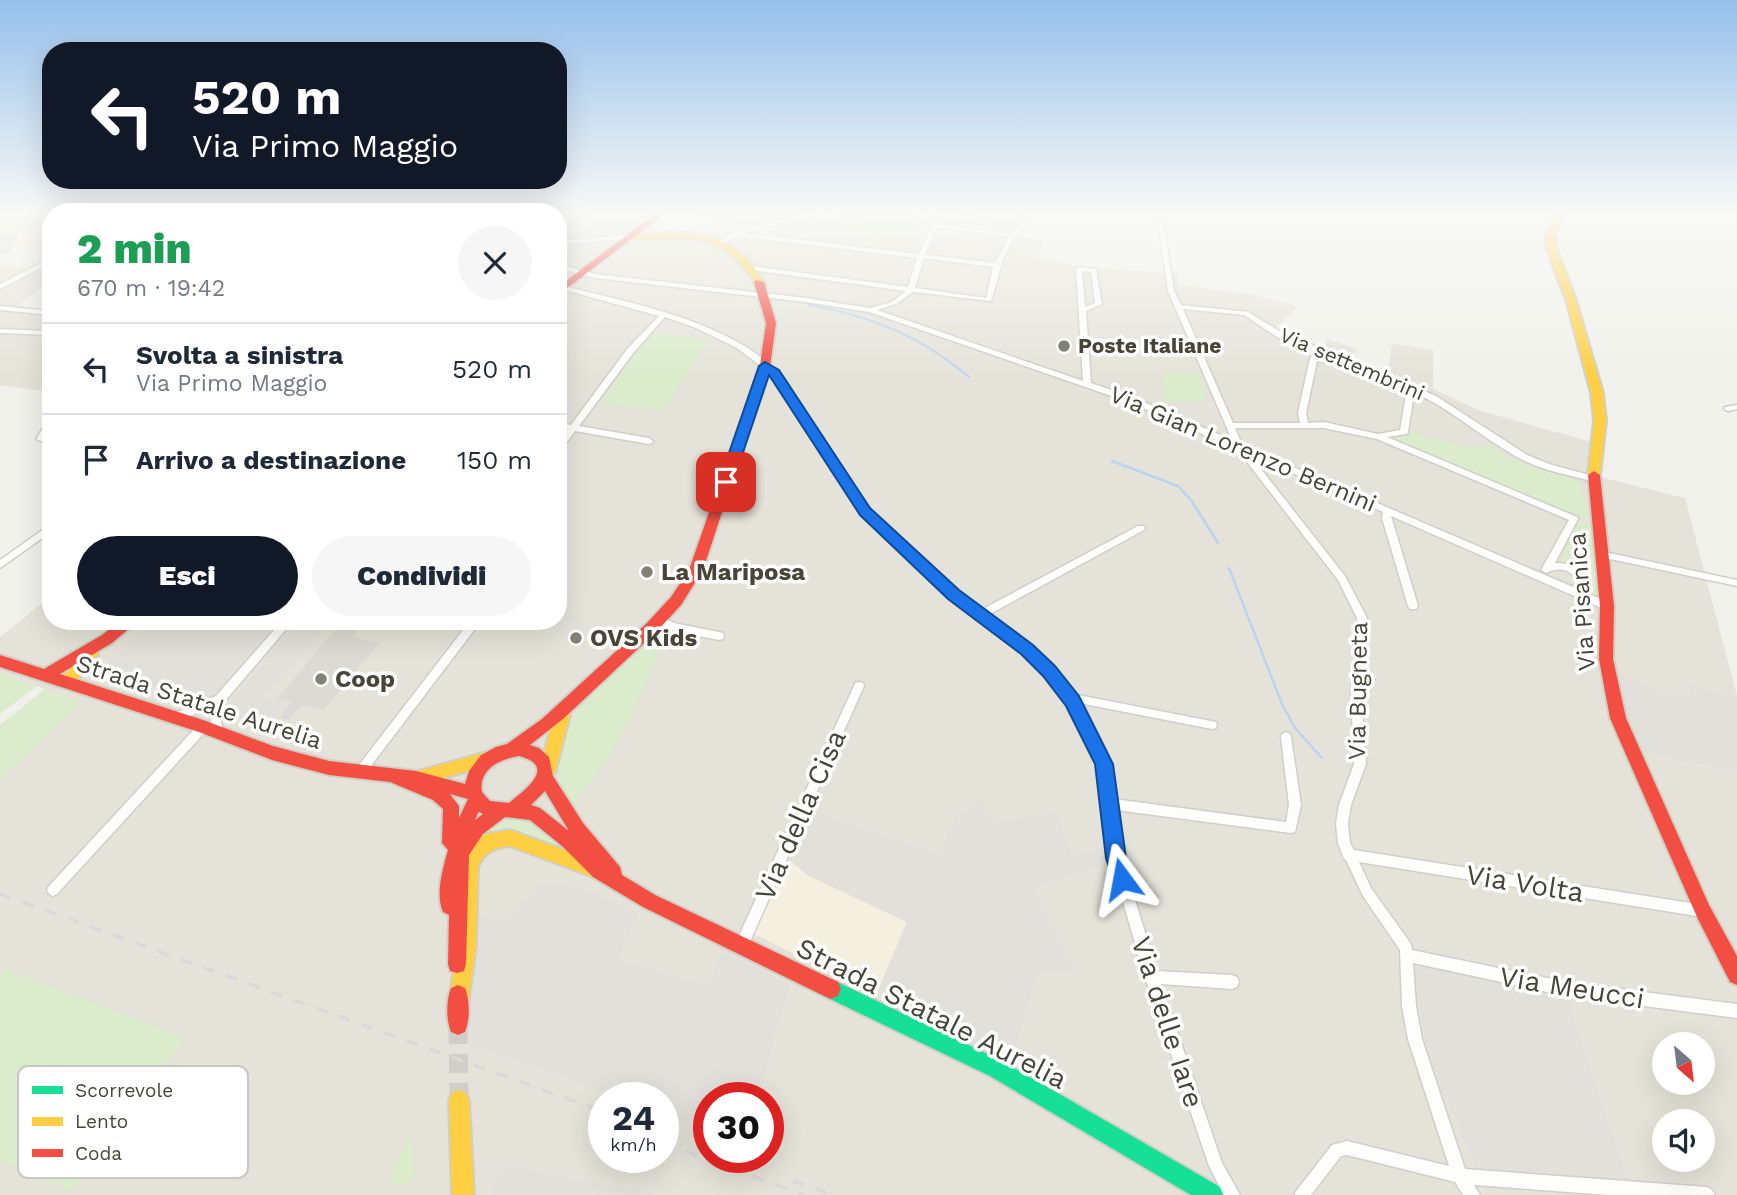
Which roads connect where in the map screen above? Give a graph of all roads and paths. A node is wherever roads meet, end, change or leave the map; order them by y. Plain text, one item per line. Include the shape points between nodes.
1 (36, 268) edge
2 (588, 268) edge
3 (750, 268) joint
4 (918, 268) edge
5 (995, 268) edge
6 (1167, 268) edge
7 (1559, 268) edge
8 (567, 283) edge
9 (0, 287) edge
10 (911, 290) junction
11 (766, 296) junction
12 (1179, 307) junction
13 (0, 308) edge
14 (870, 310) junction
15 (1082, 310) junction
16 (42, 312) edge
17 (662, 316) junction
18 (0, 331) edge
19 (42, 332) edge
20 (765, 366) junction
21 (1087, 383) junction
22 (1305, 425) junction
23 (1229, 426) junction
24 (567, 427) edge
25 (574, 428) junction
26 (567, 437) edge
27 (1379, 437) junction
28 (649, 442) dead end
29 (1238, 445) junction
30 (1594, 479) junction
31 (1388, 510) junction
32 (1141, 528) dead end
33 (42, 534) edge
34 (1604, 555) junction
35 (0, 565) edge
36 (1549, 566) junction
37 (1541, 577) junction
38 (1737, 583) edge
39 (1575, 592) junction
40 (1413, 606) dead end
41 (1607, 607) junction
42 (981, 615) junction
43 (661, 622) junction
44 (119, 630) edge
45 (280, 630) edge
46 (468, 630) edge
47 (719, 636) dead end
48 (107, 639) junction
49 (0, 662) edge
50 (47, 676) junction
51 (67, 682) junction
52 (859, 686) dead end
53 (1069, 697) junction
54 (219, 699) junction
55 (562, 715) junction
56 (175, 718) junction
57 (1212, 725) dead end
58 (203, 727) junction
59 (218, 733) junction
60 (1286, 737) dead end
61 (513, 748) junction
62 (487, 759) junction
63 (360, 772) junction
64 (547, 774) junction
65 (386, 775) junction
66 (416, 778) junction
67 (475, 797) junction
68 (1111, 804) junction
69 (507, 810) junction
70 (1348, 855) junction
71 (450, 861) junction
72 (599, 871) junction
73 (624, 886) junction
74 (52, 890) dead end
75 (1703, 911) junction
76 (457, 942) junction
77 (742, 944) junction
78 (1408, 955) junction
79 (1737, 975) edge
80 (1152, 977) junction
81 (1232, 982) dead end
82 (458, 1004) junction
83 (1737, 1011) edge
84 (458, 1025) tunnel mouth
85 (459, 1100) tunnel mouth
86 (1460, 1176) junction
87 (463, 1195) edge
88 (1213, 1195) edge
89 (1232, 1195) edge
90 (1302, 1195) edge
91 (1472, 1195) edge
92 (1707, 1195) edge

1 - 9 street
2 - 8 street
3 - 10 street
3 - 11 street
4 - 10 street
5 - 10 street via 989,300
6 - 12 street, Via Bugneta
7 - 30 street, Via Pisanica via 1597,393 1600,421
8 - 11 street, Via Gian Lorenzo Bernini
8 - 17 street, Via delle Iare
10 - 14 street via 894,303
11 - 14 street, Via Gian Lorenzo Bernini
11 - 20 street via 772,333
12 - 23 street, Via Bugneta
12 - 30 street, Via settembrini via 1246,313 1280,335 1433,398 1524,457
13 - 16 street
14 - 21 street, Via Gian Lorenzo Bernini
15 - 15 street via 1099,304 1094,270 1079,269
15 - 21 street
17 - 20 street, Via delle Iare via 731,342
17 - 25 street
18 - 19 street
20 - 42 street, Via delle Iare via 865,511
20 - 43 street via 696,570 681,600
21 - 29 street, Via Gian Lorenzo Bernini
22 - 23 street
22 - 27 street
22 - 27 street via 1302,413 1314,358 1372,376 1410,394 1404,432
23 - 29 street, Via Bugneta
24 - 25 street
25 - 26 street
25 - 28 street
27 - 36 street via 1574,519
29 - 31 street, Via Gian Lorenzo Bernini
29 - 70 street, Via Bugneta via 1342,578 1362,618 1356,690 1360,765 1342,824
30 - 34 street, Via Pisanica
31 - 37 street, Via Gian Lorenzo Bernini
31 - 40 street via 1386,518
32 - 42 street
33 - 35 street
34 - 38 street
34 - 41 street, Via Pisanica
36 - 37 street
36 - 39 street via 1566,566 1578,573 1582,581
37 - 39 street, Via Gian Lorenzo Bernini
39 - 41 street, Via Gian Lorenzo Bernini
41 - 75 street, Via Pisanica via 1606,659 1618,718
42 - 53 street, Via delle Iare via 1027,650
43 - 47 street
43 - 55 street via 598,676
44 - 48 street
45 - 54 street
46 - 63 street
48 - 50 street
48 - 51 street
49 - 50 street, Strada Statale Aurelia
50 - 51 street, Strada Statale Aurelia
51 - 56 street, Strada Statale Aurelia
52 - 77 street, Via della Cisa
53 - 57 street
53 - 68 street, Via delle Iare via 1104,764
54 - 56 street
54 - 59 street
55 - 61 street
55 - 64 street
56 - 58 street, Strada Statale Aurelia
58 - 59 street, Strada Statale Aurelia
58 - 74 street
59 - 63 street, Strada Statale Aurelia via 272,754
60 - 68 street via 1295,804 1291,828
61 - 62 street
61 - 64 street via 530,749 542,756
62 - 66 street, Strada Statale Aurelia
62 - 67 street via 473,781
63 - 65 street, Strada Statale Aurelia
64 - 69 street via 540,792 529,802
64 - 73 street, Strada Statale Aurelia via 577,828
65 - 66 street, Strada Statale Aurelia
65 - 71 street, Strada Statale Aurelia via 439,795 452,806
66 - 67 street, Strada Statale Aurelia
67 - 69 street via 486,808
67 - 71 street
68 - 80 street, Via delle Iare via 1116,858
69 - 72 street, Strada Statale Aurelia via 534,813 547,821
69 - 76 street via 477,829 460,853
70 - 75 street, Via Volta
70 - 78 street, Via Bugneta
71 - 76 street via 447,879
72 - 73 street, Strada Statale Aurelia
72 - 82 street via 510,838 492,840 475,852 469,867 467,946
73 - 77 street, Strada Statale Aurelia
75 - 79 street, Via Pisanica
76 - 82 street
77 - 88 street, Strada Statale Aurelia via 997,1069
78 - 83 street, Via Meucci via 1566,989
78 - 86 street, Via Bugneta via 1415,1039
80 - 81 street
80 - 89 street, Via delle Iare via 1216,1166
82 - 84 street
85 - 87 street
86 - 90 street via 1347,1147 1337,1150
86 - 91 street, Via Bugneta
86 - 92 street

